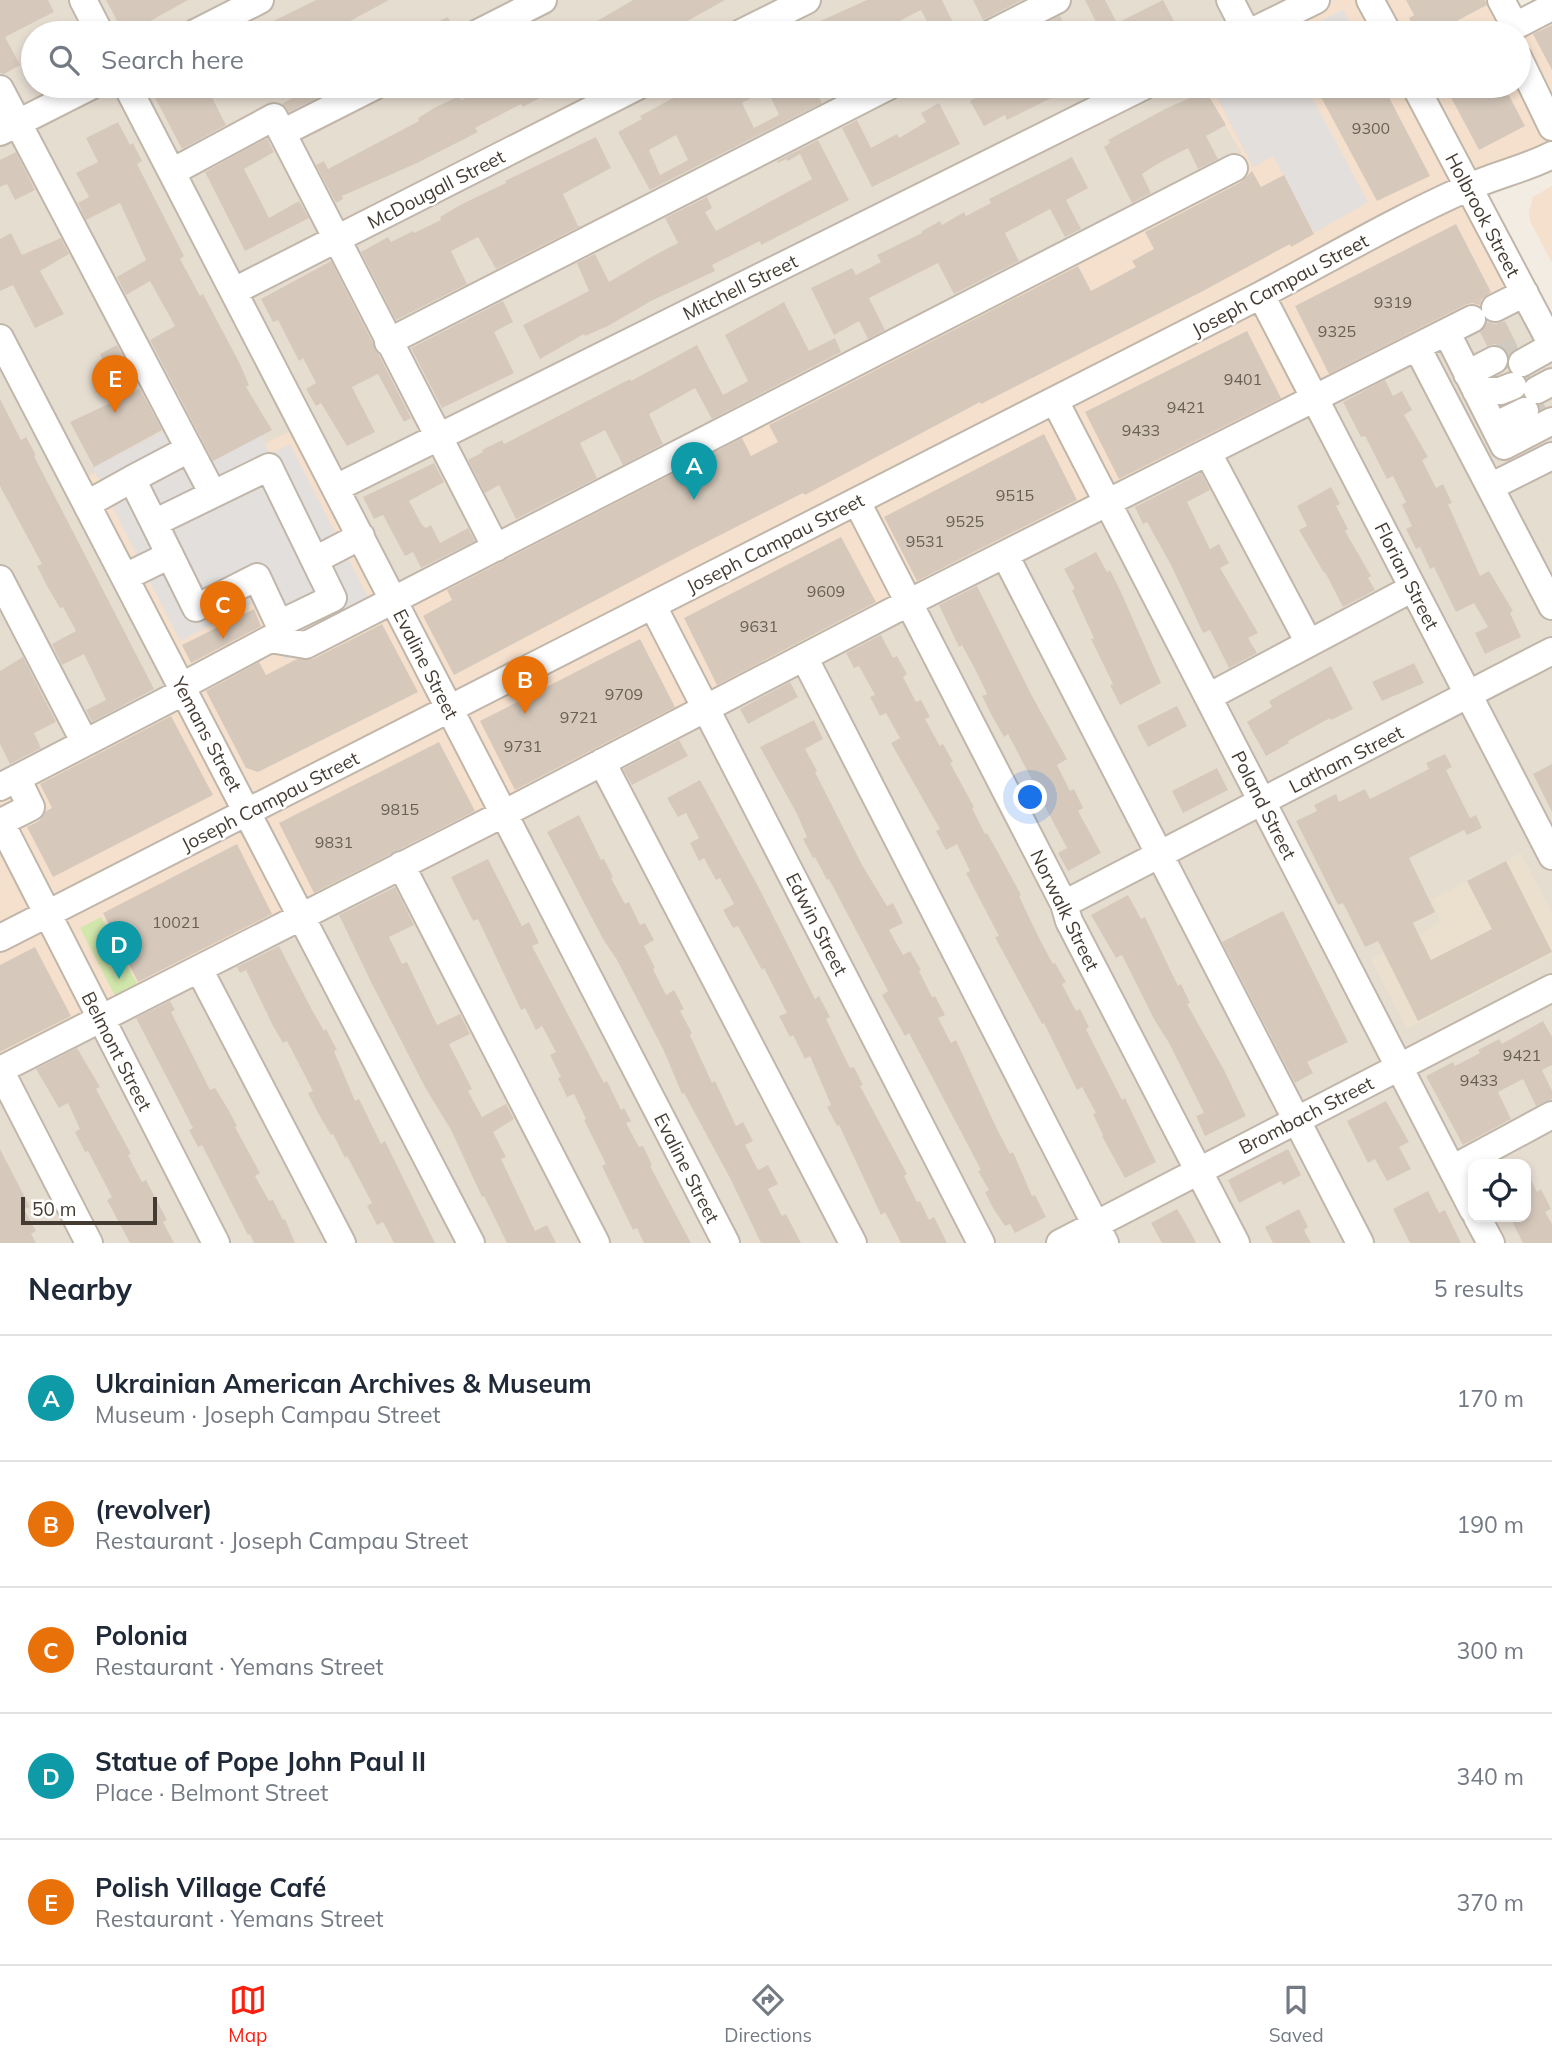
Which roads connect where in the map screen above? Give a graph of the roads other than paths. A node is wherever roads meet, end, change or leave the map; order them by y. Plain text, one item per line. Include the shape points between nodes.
1 (83, 0) edge
2 (260, 0) edge
3 (543, 0) edge
4 (807, 0) edge
5 (1057, 0) edge
6 (1230, 0) edge
7 (1316, 0) edge
8 (1370, 0) edge
9 (1501, 0) edge
10 (1552, 7) edge
11 (94, 21) edge
12 (219, 21) edge
13 (502, 21) edge
14 (765, 21) edge
15 (1016, 21) edge
16 (1241, 21) edge
17 (1273, 21) edge
18 (1381, 21) edge
19 (1512, 21) edge
20 (1525, 21) edge
21 (1531, 88) edge
22 (0, 89) edge
23 (68, 98) edge
24 (133, 98) edge
25 (351, 98) edge
26 (614, 98) edge
27 (866, 98) edge
28 (1120, 98) edge
29 (1421, 98) edge
30 (1552, 127) edge
31 (9, 128) edge
32 (282, 133) junction
33 (1552, 155) edge
34 (1234, 168) dead end
35 (172, 172) junction
36 (1469, 187) junction
37 (336, 240) junction
38 (234, 291) junction
39 (1525, 293) junction
40 (1261, 295) junction
41 (1447, 333) junction
42 (0, 338) edge
43 (388, 342) junction
44 (1550, 342) edge
45 (1417, 347) junction
46 (1530, 384) edge
47 (1315, 399) junction
48 (1055, 401) junction
49 (1482, 404) junction
50 (437, 437) junction
51 (189, 449) junction
52 (1472, 452) junction
53 (1208, 453) junction
54 (1552, 456) edge
55 (132, 479) junction
56 (1490, 487) junction
57 (336, 488) junction
58 (212, 494) junction
59 (856, 502) junction
60 (1108, 503) junction
61 (87, 504) junction
62 (154, 523) junction
63 (357, 530) junction
64 (496, 548) junction
65 (311, 553) junction
66 (1005, 555) junction
67 (173, 562) junction
68 (0, 579) edge
69 (128, 584) junction
70 (1413, 588) junction
71 (394, 601) junction
72 (908, 603) junction
73 (653, 606) junction
74 (1552, 606) edge
75 (275, 631) junction
76 (1309, 643) junction
77 (1552, 650) edge
78 (804, 657) junction
79 (183, 688) junction
80 (1468, 694) junction
81 (1208, 697) junction
82 (705, 707) junction
83 (449, 709) junction
84 (85, 743) junction
85 (601, 762) junction
86 (9, 783) edge
87 (1262, 802) junction
88 (248, 812) junction
89 (503, 814) junction
90 (0, 822) edge
91 (1160, 855) junction
92 (1552, 856) edge
93 (401, 865) junction
94 (1065, 904) junction
95 (47, 914) junction
96 (302, 916) junction
97 (0, 938) edge
98 (199, 969) junction
99 (1552, 988) edge
100 (100, 1020) junction
101 (1399, 1067) junction
102 (0, 1070) edge
103 (1552, 1115) edge
104 (1296, 1121) junction
105 (1452, 1169) junction
106 (1198, 1171) junction
107 (1468, 1200) edge
108 (1480, 1222) edge
109 (1101, 1234) edge
110 (89, 1243) edge
111 (216, 1243) edge
112 (342, 1243) edge
113 (471, 1243) edge
114 (596, 1243) edge
115 (726, 1243) edge
116 (853, 1243) edge
117 (981, 1243) edge
118 (1060, 1243) edge
119 (1236, 1243) edge
120 (1360, 1243) edge
121 (1491, 1243) edge

1 - 11 street
2 - 12 street
3 - 13 street
4 - 14 street
5 - 15 street
6 - 16 street
7 - 17 street
8 - 18 street
9 - 19 street
10 - 20 street
21 - 30 street
22 - 31 street
23 - 31 street
24 - 35 street, Evaline Street
25 - 32 street
26 - 37 street, McDougall Street
27 - 43 street
28 - 50 street, Mitchell Street
29 - 36 street, Holbrook Street
31 - 51 street
32 - 35 street via 274,117
32 - 37 street
33 - 36 street, Joseph Campau Street
34 - 64 street
35 - 38 street, Evaline Street
36 - 39 street, Holbrook Street
36 - 40 street, Joseph Campau Street
37 - 38 street, McDougall Street
37 - 43 street
38 - 57 street, Evaline Street
39 - 41 street
39 - 44 street, Holbrook Street
40 - 47 street, Florian Street
40 - 48 street, Joseph Campau Street
41 - 45 street
41 - 49 street
42 - 61 street, Yemans Street
43 - 50 street
44 - 46 street
45 - 47 street
45 - 52 street
46 - 49 street
46 - 49 street
46 - 49 street via 1504,446
47 - 53 street
47 - 70 street, Florian Street
48 - 59 street, Joseph Campau Street
48 - 60 street, Poland Street
49 - 52 street
50 - 57 street, Mitchell Street
50 - 64 street
51 - 55 street
51 - 58 street
52 - 56 street
53 - 60 street
53 - 76 street
54 - 56 street
55 - 61 street
55 - 62 street
56 - 74 street
57 - 63 street, Evaline Street
58 - 62 street
58 - 65 street via 268,467
59 - 72 street, Norwalk Street
59 - 73 street, Joseph Campau Street
60 - 66 street
60 - 81 street, Poland Street
61 - 69 street, Yemans Street
62 - 67 street
63 - 65 street
63 - 71 street, Evaline Street
64 - 71 street
65 - 75 street via 333,598
66 - 72 street
66 - 91 street
67 - 69 street
67 - 75 street via 196,608 257,578
68 - 84 street
69 - 79 street, Yemans Street
70 - 76 street
70 - 80 street, Florian Street
71 - 75 street via 306,645
71 - 83 street, Evaline Street
72 - 78 street
72 - 94 street, Norwalk Street
73 - 82 street, Edwin Street
73 - 83 street, Joseph Campau Street
75 - 79 street
76 - 81 street
77 - 80 street, Latham Street
78 - 82 street
78 - 109 street
79 - 84 street
79 - 88 street, Yemans Street
80 - 87 street, Latham Street
80 - 92 street, Florian Street
81 - 87 street, Poland Street
82 - 85 street
82 - 117 street, Edwin Street
83 - 88 street, Joseph Campau Street
83 - 89 street, Evaline Street
84 - 86 street
85 - 89 street
85 - 116 street
86 - 90 street via 31,807
87 - 91 street, Latham Street
87 - 101 street, Poland Street
88 - 95 street, Joseph Campau Street
88 - 96 street, Yemans Street
89 - 93 street
89 - 115 street, Evaline Street
90 - 95 street, Belmont Street
91 - 94 street, Latham Street
91 - 104 street
93 - 96 street
93 - 114 street
94 - 106 street, Norwalk Street via 1069,921
95 - 97 street, Joseph Campau Street
95 - 100 street, Belmont Street
96 - 98 street
96 - 113 street, Yemans Street
98 - 100 street
98 - 112 street
99 - 101 street, Brombach Street
100 - 102 street
100 - 111 street, Belmont Street
101 - 104 street, Brombach Street
101 - 105 street, Poland Street
102 - 110 street
103 - 105 street
104 - 106 street, Brombach Street
104 - 120 street
105 - 107 street, Poland Street
106 - 109 street, Brombach Street
106 - 119 street, Norwalk Street
108 - 121 street
109 - 118 street, Brombach Street

